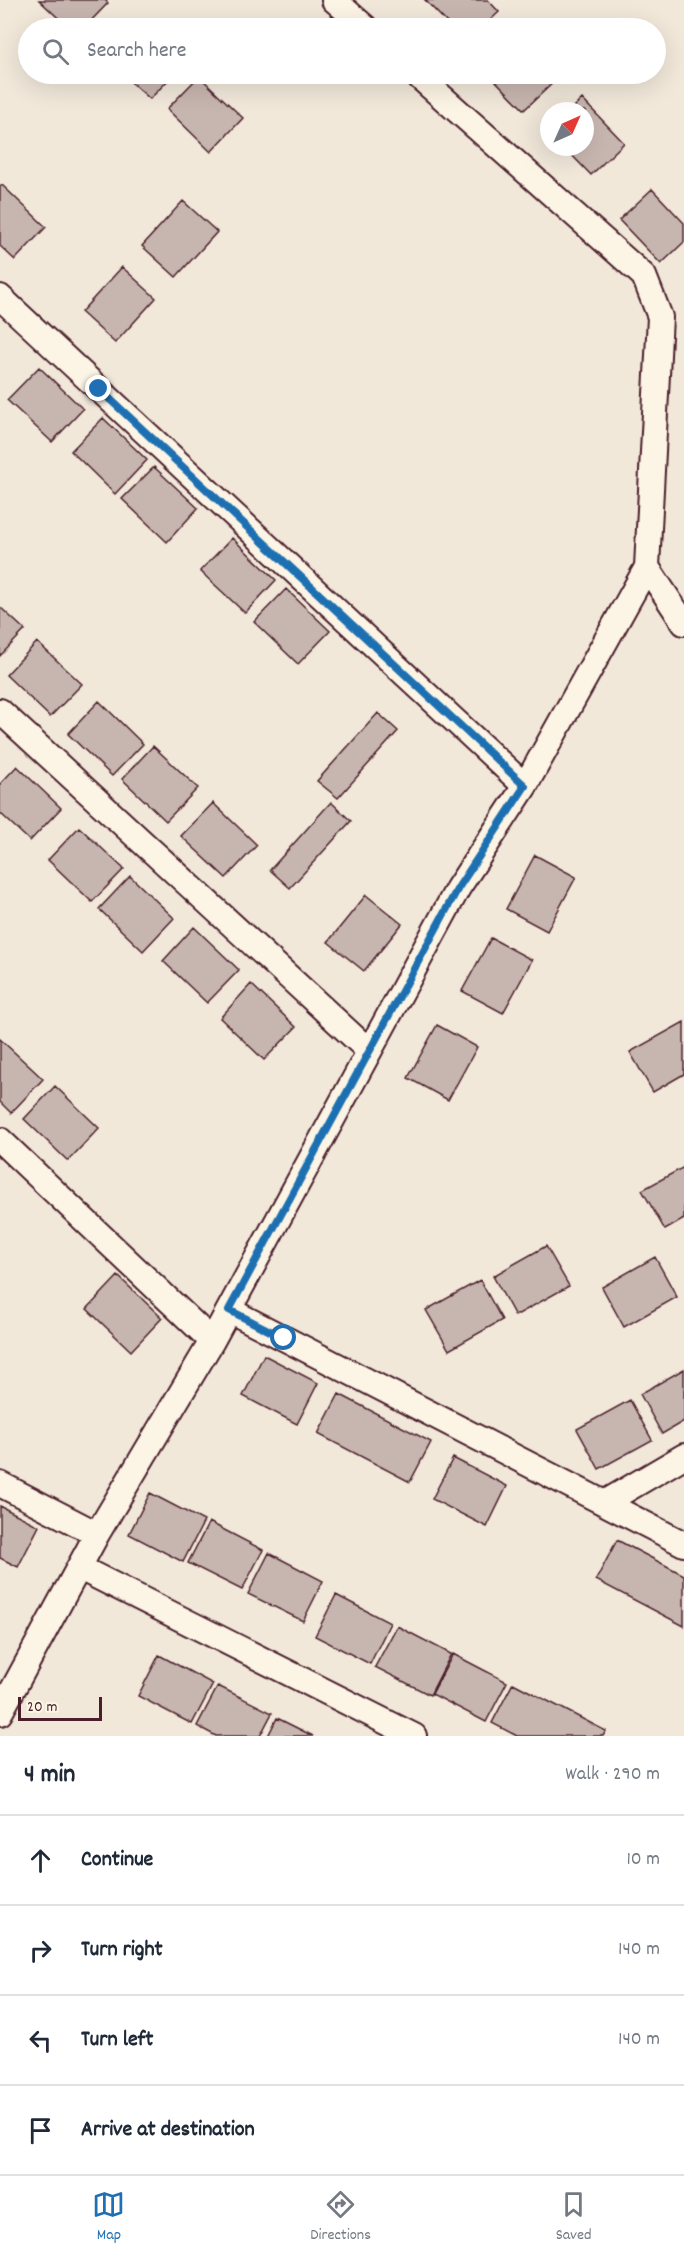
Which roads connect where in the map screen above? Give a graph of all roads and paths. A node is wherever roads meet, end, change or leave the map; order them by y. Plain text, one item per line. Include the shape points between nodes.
1 (334, 0) edge
2 (355, 18) edge
3 (427, 84) edge
4 (0, 297) edge
5 (647, 567) junction
6 (684, 623) edge
7 (0, 711) edge
8 (525, 786) junction
9 (369, 1051) junction
10 (0, 1140) edge
11 (229, 1310) junction
12 (212, 1341) junction
13 (684, 1456) edge
14 (0, 1484) edge
15 (604, 1503) junction
16 (97, 1534) junction
17 (684, 1544) edge
18 (80, 1568) junction
19 (0, 1713) edge
20 (414, 1736) edge

1 - 2 street
3 - 5 street via 644,276 660,317
4 - 8 street
5 - 6 street
5 - 8 street
7 - 9 street
8 - 9 street via 458,888
9 - 11 street
10 - 12 street
11 - 12 street
11 - 15 street
12 - 16 street
13 - 15 street
14 - 16 street
15 - 17 street
16 - 18 street
18 - 19 street
18 - 20 street

